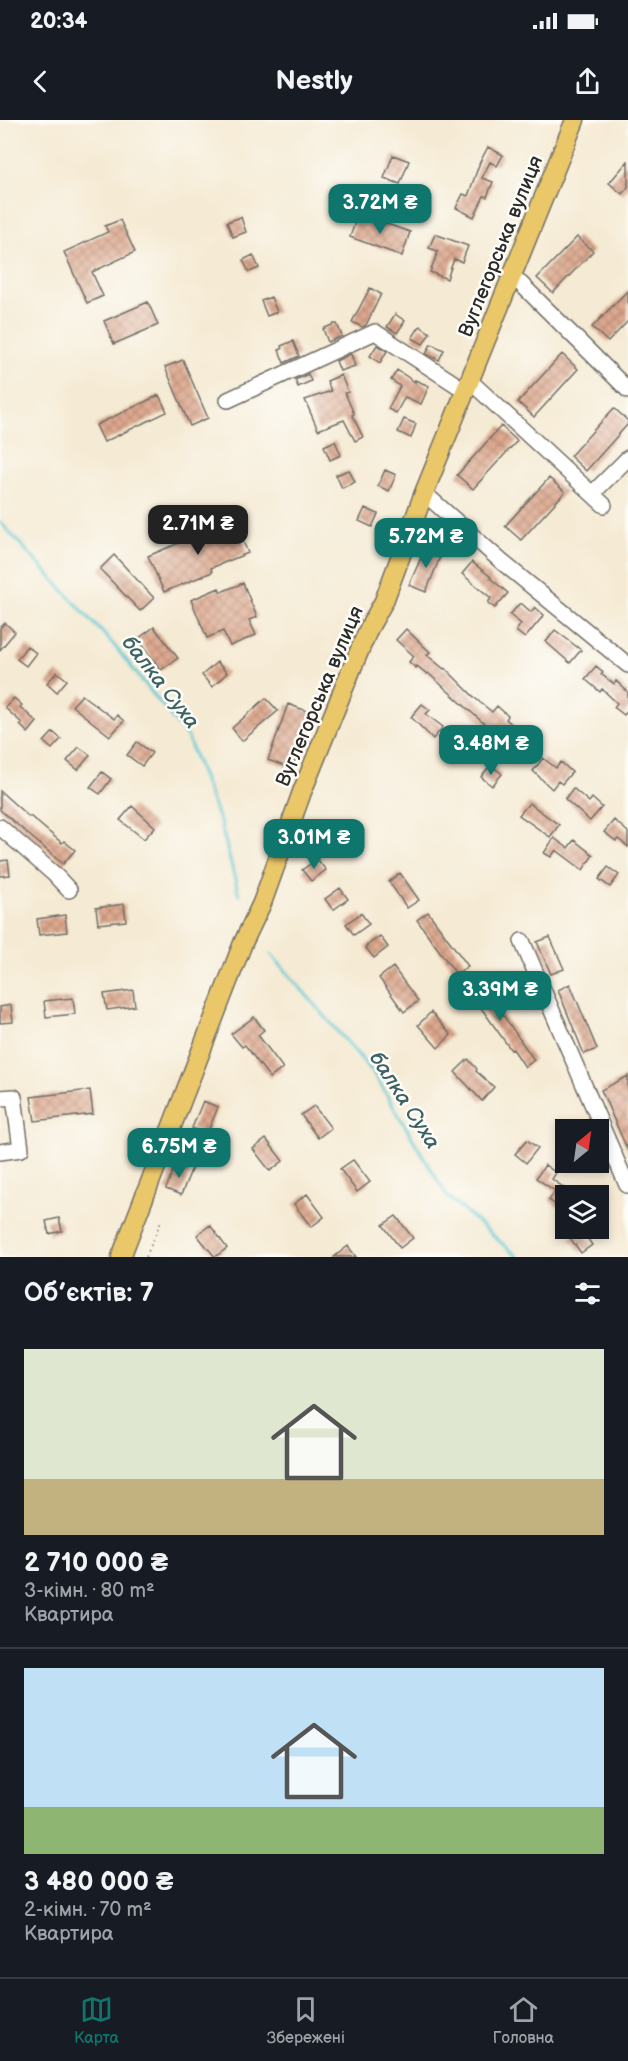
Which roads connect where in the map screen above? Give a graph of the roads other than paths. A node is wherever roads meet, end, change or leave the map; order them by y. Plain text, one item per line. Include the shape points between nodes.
1 (575, 120) edge
2 (513, 276) junction
3 (468, 386) junction
4 (628, 390) edge
5 (228, 400) dead end
6 (628, 458) edge
7 (424, 493) junction
8 (592, 494) junction
9 (604, 505) dead end
10 (628, 665) edge
11 (0, 827) edge
12 (69, 890) dead end
13 (522, 941) dead end
14 (0, 1098) edge
15 (0, 1152) edge
16 (627, 1185) edge
17 (121, 1257) edge

1 - 2 main road, Вуглегорська вулиця
2 - 3 main road, Вуглегорська вулиця
2 - 4 street
3 - 5 street via 375,332
3 - 7 main road, Вуглегорська вулиця
3 - 8 street
6 - 8 street
7 - 10 street
7 - 17 main road, Вуглегорська вулиця via 384,601 369,628 302,792
8 - 9 street
11 - 12 street
13 - 16 street
14 - 15 street via 14,1097 21,1149

